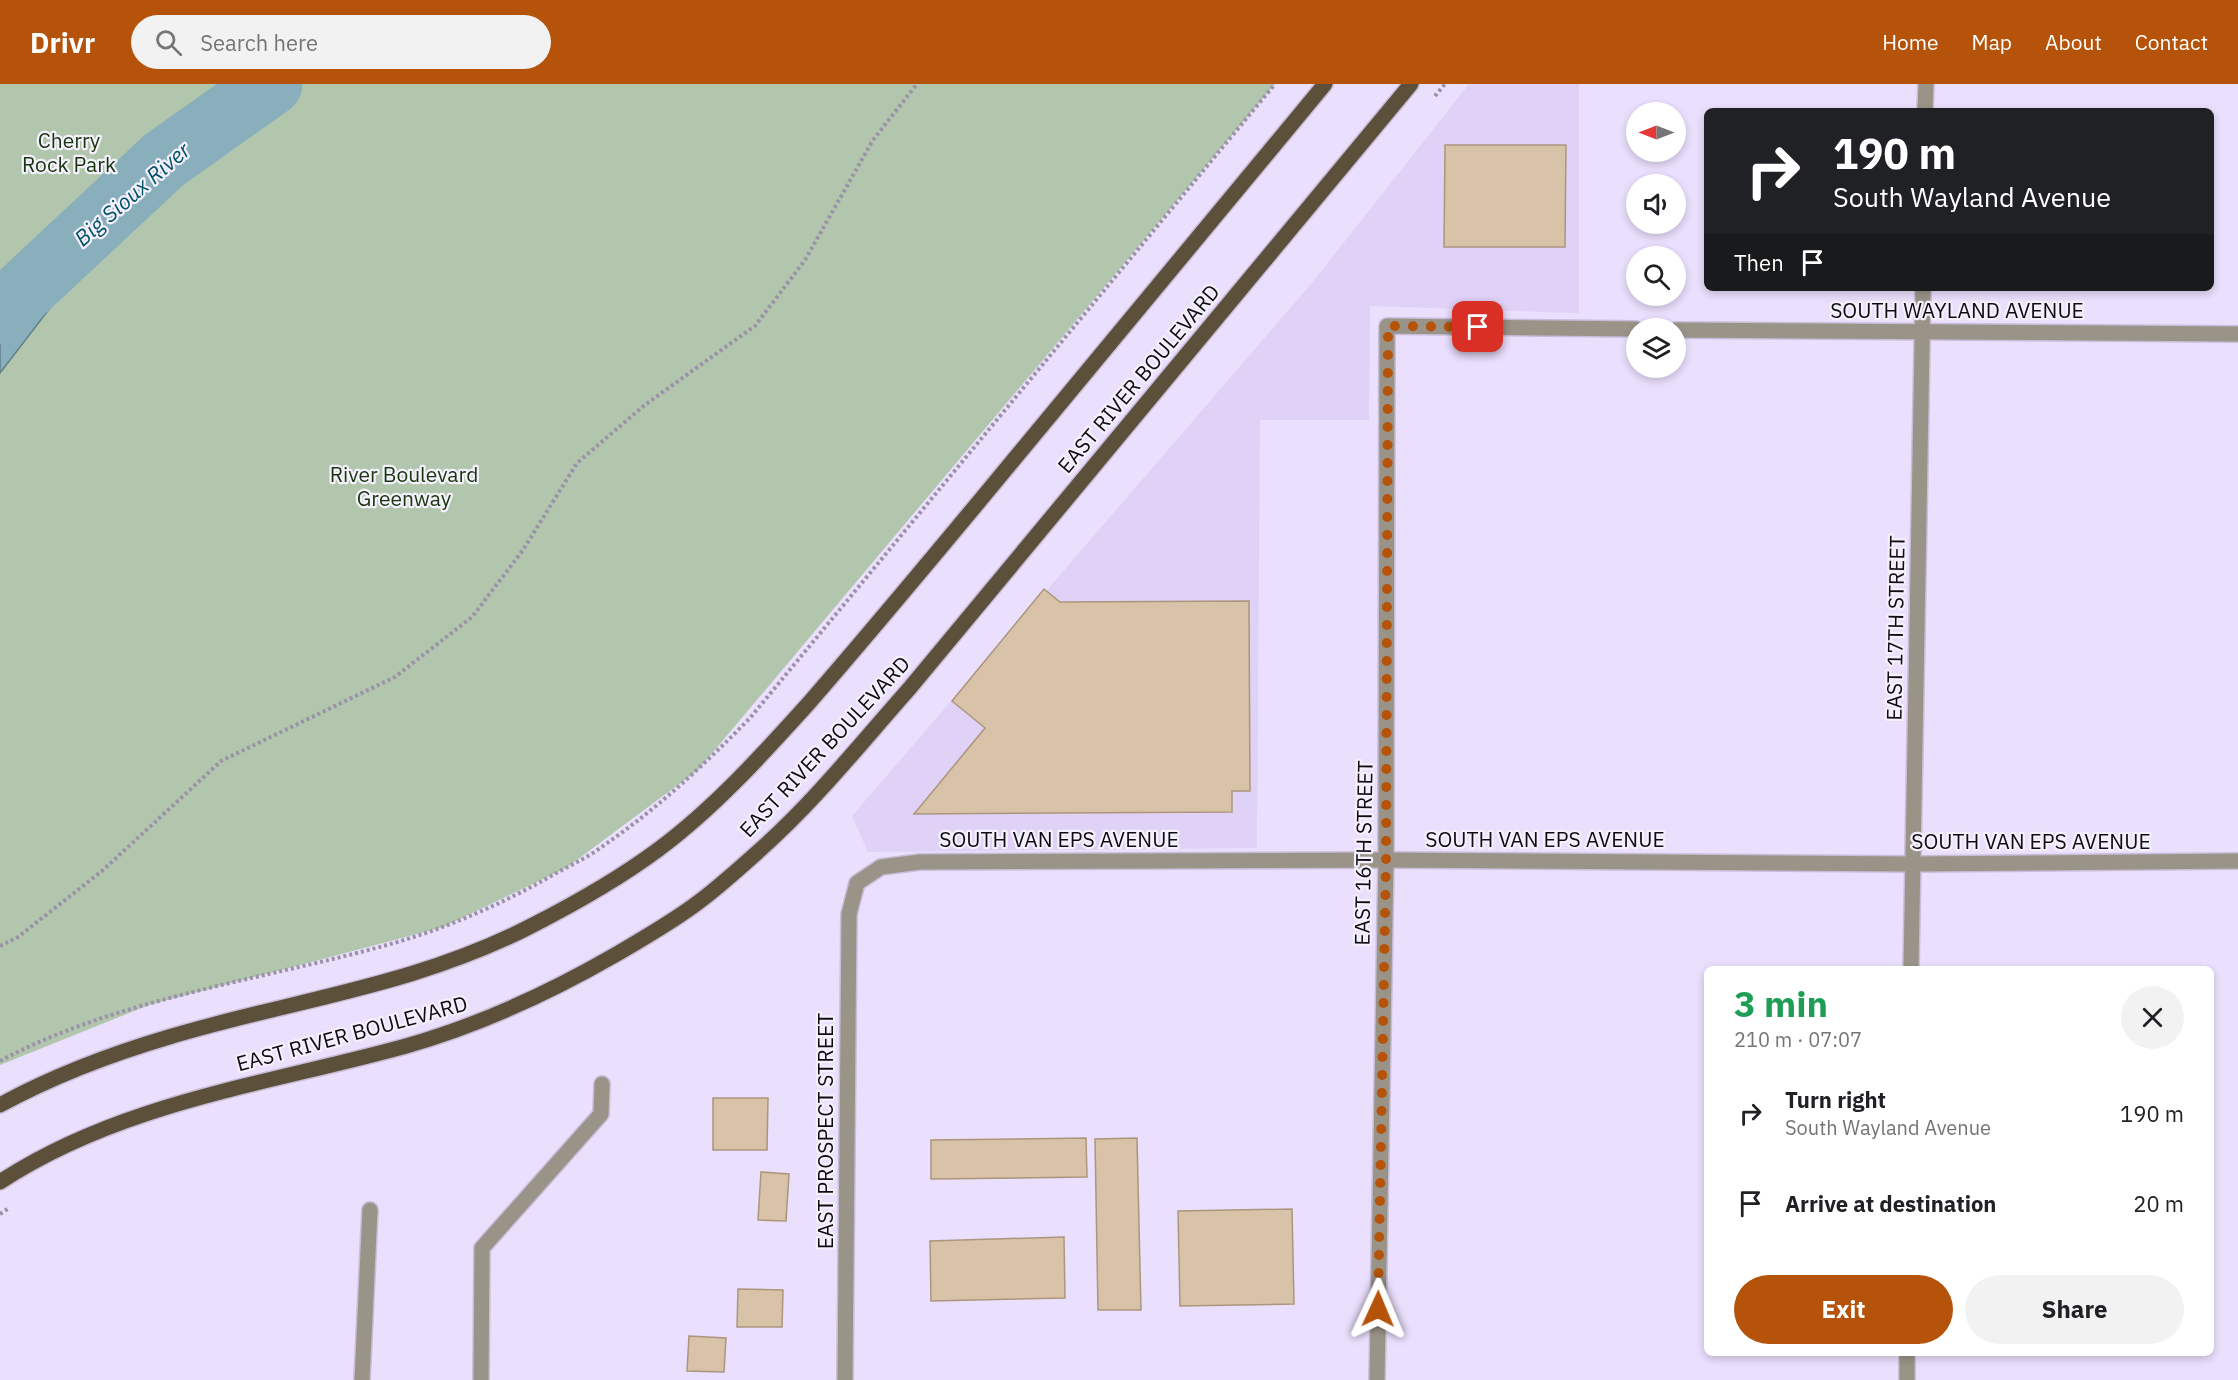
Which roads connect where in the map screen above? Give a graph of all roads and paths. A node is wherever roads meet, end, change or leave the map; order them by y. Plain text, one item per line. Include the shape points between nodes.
1 (917, 84) edge
2 (1275, 84) edge
3 (1325, 84) edge
4 (1411, 84) edge
5 (1926, 84) edge
6 (1925, 108) edge
7 (1923, 291) edge
8 (1626, 329) edge
9 (1686, 330) edge
10 (1922, 332) junction
11 (2238, 334) edge
12 (1386, 860) junction
13 (2238, 861) edge
14 (1912, 864) junction
15 (857, 883) joint
16 (0, 945) edge
17 (1911, 966) edge
18 (0, 1061) edge
19 (602, 1083) dead end
20 (0, 1104) edge
21 (0, 1182) edge
22 (369, 1210) dead end
23 (1907, 1356) edge
24 (362, 1380) edge
25 (481, 1380) edge
26 (845, 1380) edge
27 (1377, 1380) edge
28 (1906, 1380) edge

1 - 16 path via 873,140 805,260 755,326 646,404 577,463 523,550 472,617 395,676 221,761 102,872 18,937
2 - 18 path via 750,718 699,770 653,809 602,848 495,906 443,927 92,1022
3 - 20 main road, EAST RIVER BOULEVARD via 859,646 718,799 660,848 531,926 463,957 389,982 172,1035 45,1080
4 - 21 main road, EAST RIVER BOULEVARD via 909,689 763,847 699,902 561,985 487,1019 408,1046 191,1099 129,1119 73,1141
5 - 6 street
7 - 10 street, EAST 17TH STREET
8 - 12 street, EAST 16TH STREET via 1388,326
9 - 10 street, SOUTH WAYLAND AVENUE
10 - 11 street, SOUTH WAYLAND AVENUE
10 - 14 street, EAST 17TH STREET
12 - 14 street, SOUTH VAN EPS AVENUE
12 - 15 street, SOUTH VAN EPS AVENUE via 920,862 881,867
12 - 27 street, EAST 16TH STREET
13 - 14 street, SOUTH VAN EPS AVENUE
14 - 17 street, EAST 17TH STREET
15 - 26 street, EAST PROSPECT STREET via 849,914
19 - 25 street via 601,1114 482,1248
22 - 24 street
23 - 28 street

